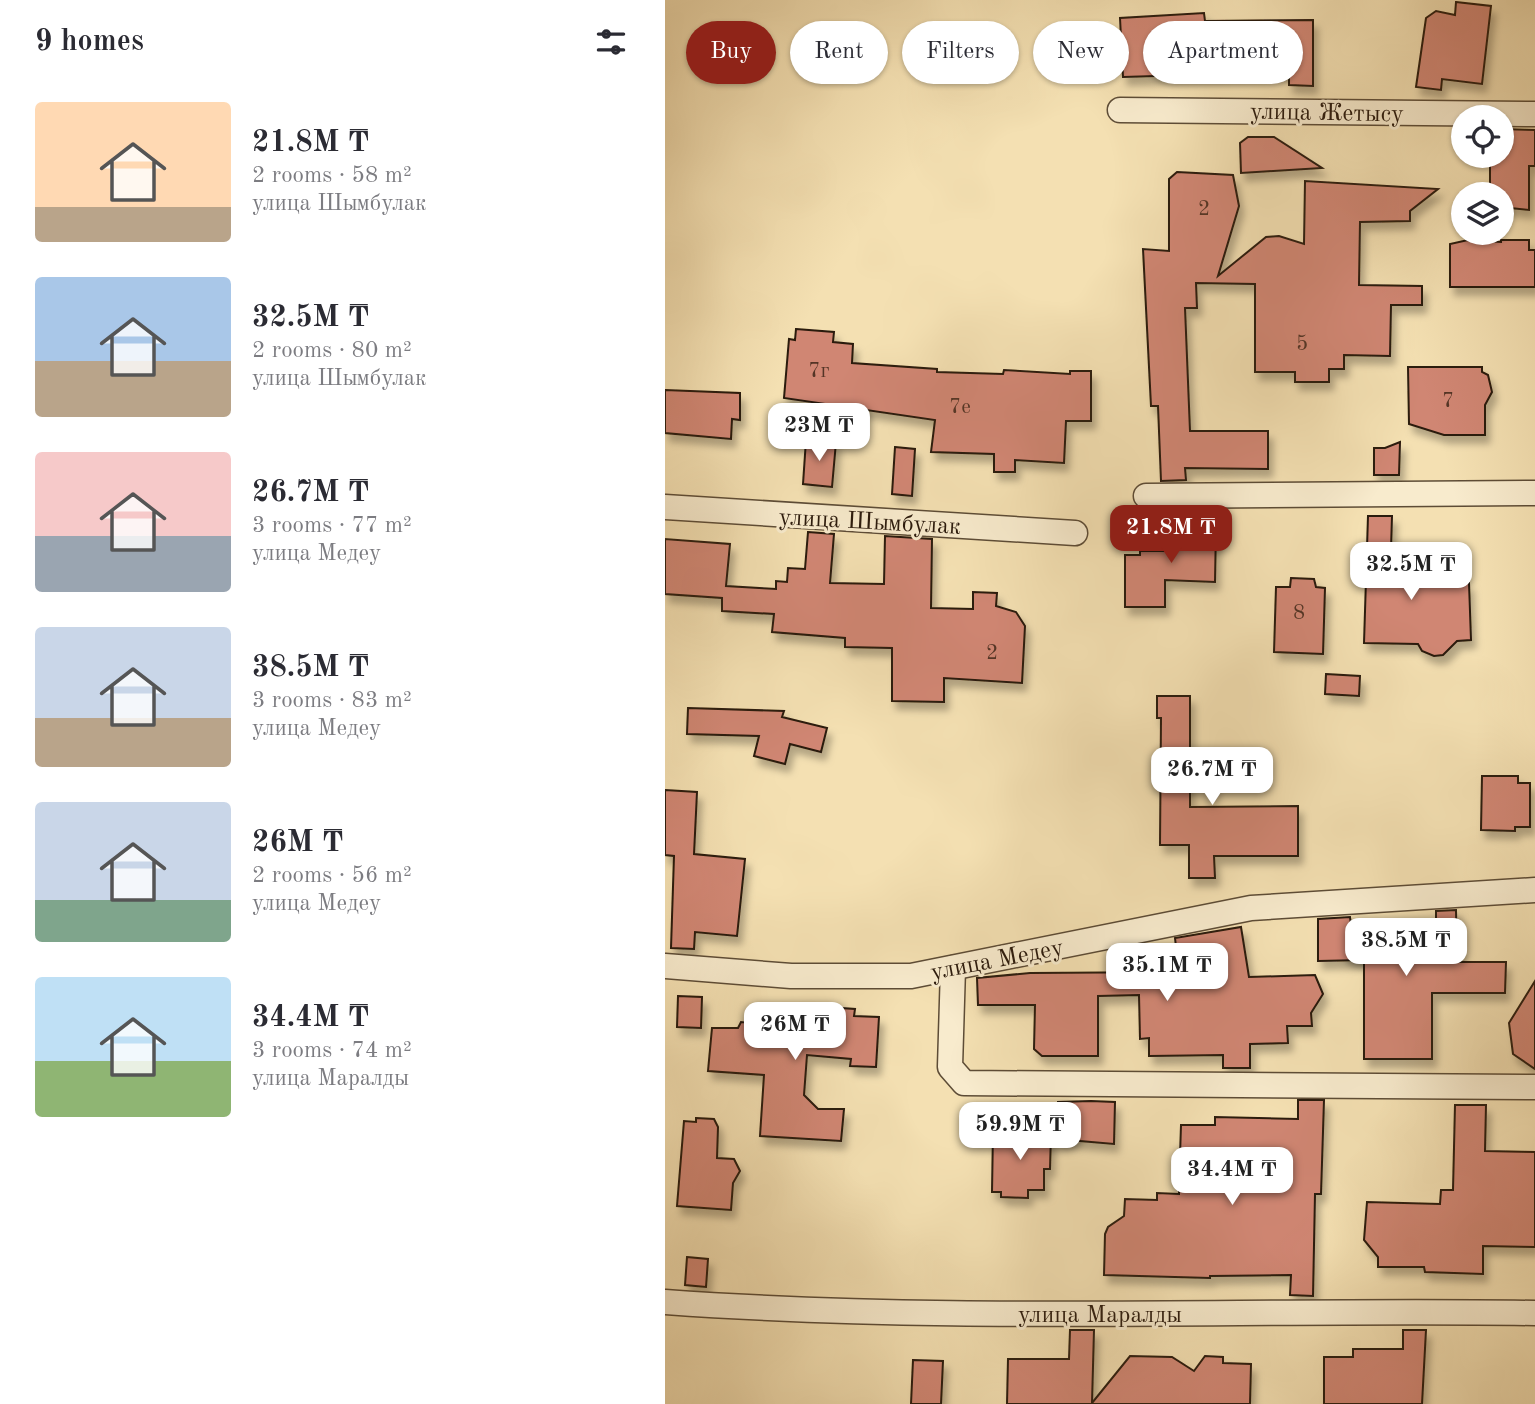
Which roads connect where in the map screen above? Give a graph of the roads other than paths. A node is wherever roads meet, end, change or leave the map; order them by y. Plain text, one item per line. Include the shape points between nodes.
1 (1120, 110) dead end
2 (1535, 114) edge
3 (1535, 493) edge
4 (1146, 496) dead end
5 (665, 507) edge
6 (1075, 533) dead end
7 (1535, 890) edge
8 (665, 965) edge
9 (953, 968) junction
10 (1535, 1087) edge
11 (665, 1302) edge
12 (1535, 1313) edge

1 - 2 street, улица Жетысу
3 - 4 street
5 - 6 street, улица Шымбулак
7 - 9 street, улица Медеу via 1251,908
8 - 9 street, улица Медеу via 791,976 911,976
9 - 10 street via 950,1067 964,1083
11 - 12 street, улица Маралды via 798,1312 974,1315

